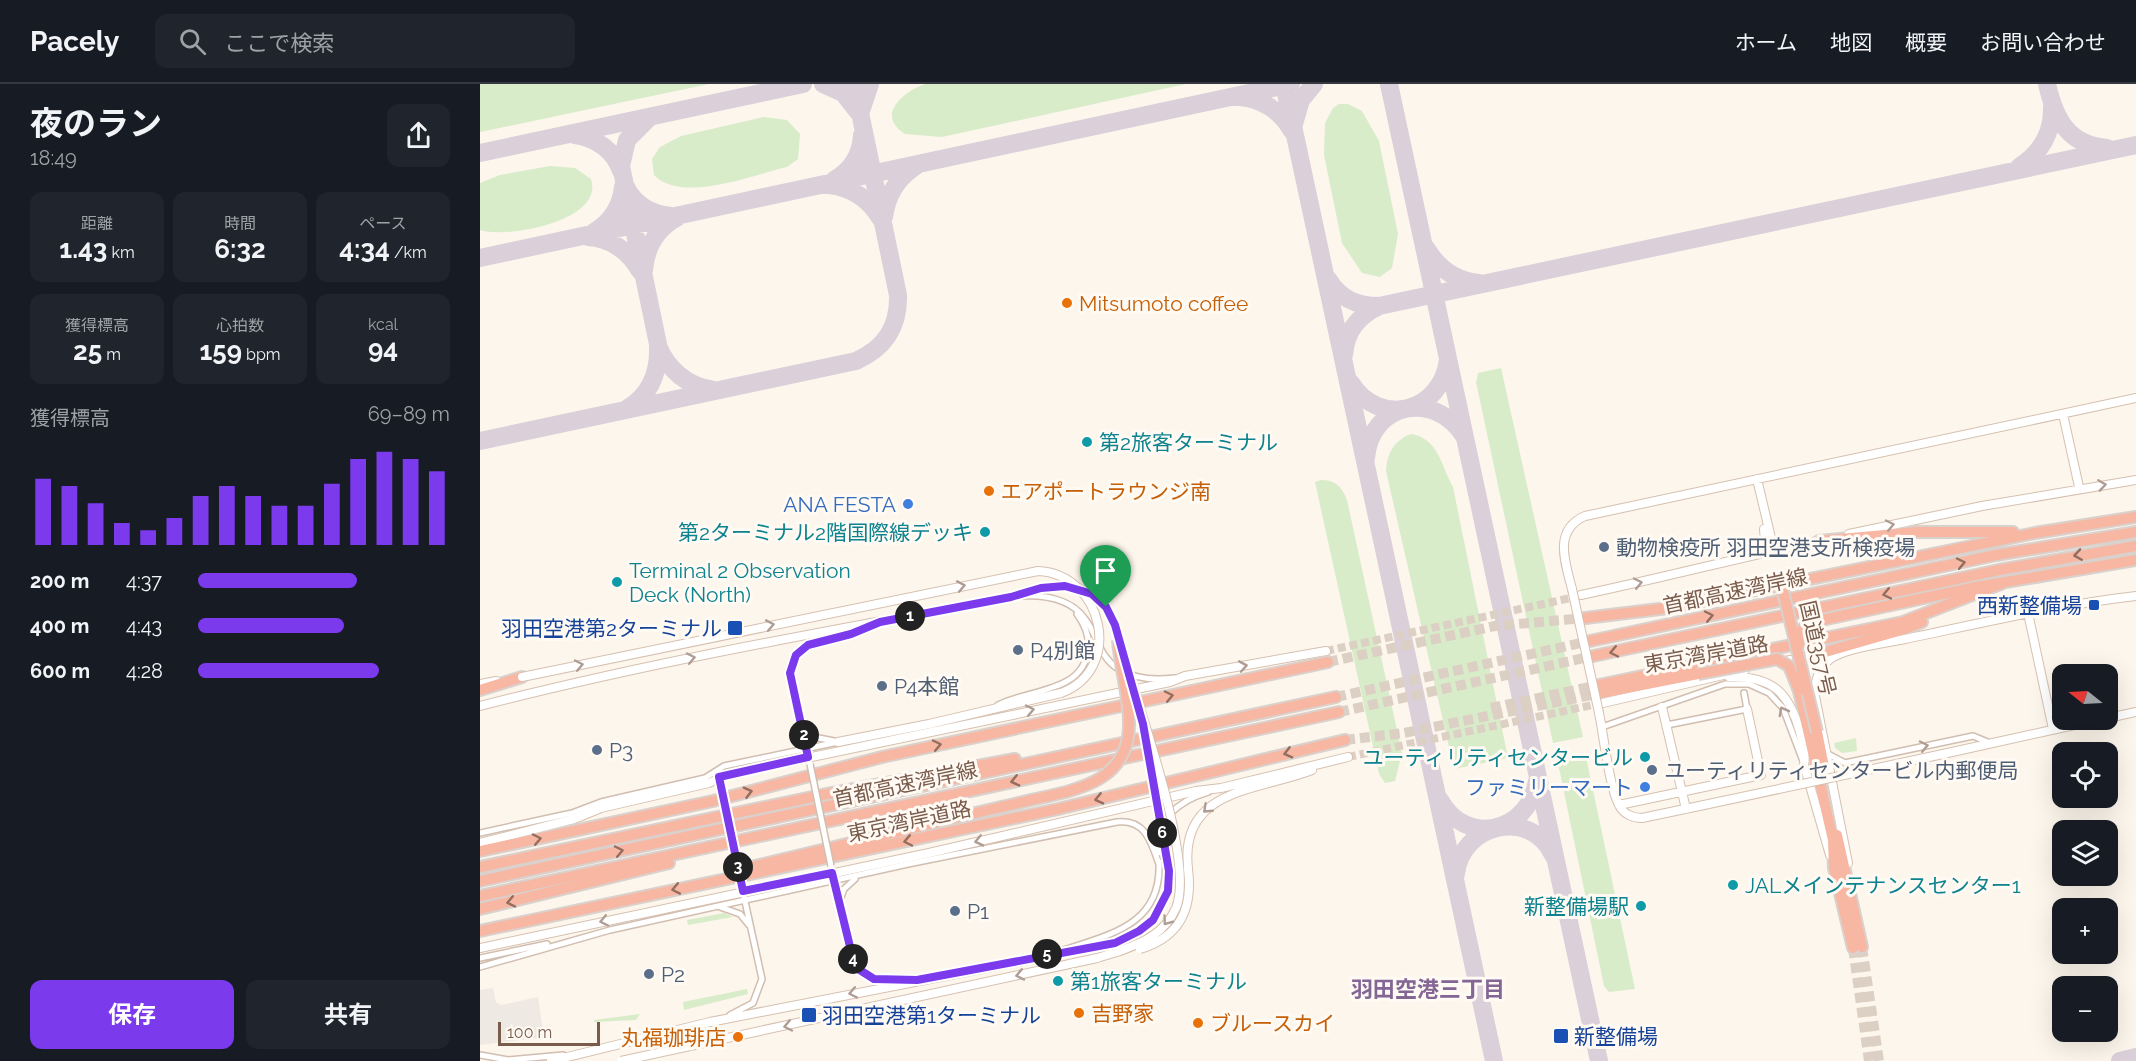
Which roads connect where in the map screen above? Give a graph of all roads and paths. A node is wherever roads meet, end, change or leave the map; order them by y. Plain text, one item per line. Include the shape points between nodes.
1 (2136, 398) edge
2 (2062, 414) junction
3 (1755, 479) junction
4 (2136, 480) edge
5 (2079, 488) junction
6 (2136, 517) edge
7 (2035, 532) junction
8 (2136, 532) edge
9 (1819, 541) junction
10 (1792, 546) junction
11 (2136, 546) edge
12 (1759, 552) junction
13 (2136, 560) edge
14 (1781, 583) junction
15 (2003, 583) junction
16 (1581, 595) tunnel mouth
17 (2136, 596) edge
18 (1011, 597) junction
19 (1954, 604) junction
20 (1072, 608) junction
21 (2028, 613) junction
22 (1585, 618) tunnel mouth
23 (880, 622) junction
24 (1118, 640) junction
25 (1590, 641) tunnel mouth
26 (1879, 645) junction
27 (1822, 653) junction
28 (1327, 656) joint
29 (1593, 656) tunnel mouth
30 (1802, 665) junction
31 (1185, 676) junction
32 (522, 677) junction
33 (1718, 678) junction
34 (480, 684) edge
35 (480, 690) edge
36 (1800, 691) junction
37 (536, 692) junction
38 (1744, 693) dead end
39 (1601, 694) junction
40 (1336, 697) tunnel mouth
41 (480, 700) edge
42 (480, 706) edge
43 (1662, 707) junction
44 (993, 708) junction
45 (1747, 709) junction
46 (1339, 712) tunnel mouth
47 (2136, 712) edge
48 (2118, 716) edge
49 (800, 720) junction
50 (1143, 724) junction
51 (2052, 724) edge
52 (1667, 725) junction
53 (1602, 727) junction
54 (2052, 729) edge
55 (1812, 732) junction
56 (1345, 740) tunnel mouth
57 (838, 742) junction
58 (1990, 743) junction
59 (1828, 754) junction
60 (808, 757) junction
61 (1056, 757) junction
62 (1348, 757) tunnel mouth
63 (1339, 760) junction
64 (1804, 765) junction
65 (719, 777) junction
66 (1221, 789) junction
67 (1682, 792) junction
68 (1619, 805) junction
69 (1686, 809) junction
70 (480, 833) edge
71 (480, 843) edge
72 (729, 843) junction
73 (480, 851) edge
74 (1159, 864) junction
75 (480, 867) edge
76 (1834, 868) junction
77 (832, 869) junction
78 (860, 876) junction
79 (480, 881) edge
80 (709, 882) junction
81 (835, 882) junction
82 (743, 891) junction
83 (480, 896) edge
84 (746, 901) junction
85 (840, 904) junction
86 (716, 907) junction
87 (480, 909) edge
88 (1857, 921) junction
89 (752, 929) junction
90 (480, 931) edge
91 (554, 944) junction
92 (480, 948) edge
93 (1120, 951) junction
94 (1058, 952) junction
95 (480, 958) edge
96 (480, 967) edge
97 (917, 980) junction
98 (710, 1022) junction
99 (576, 1054) junction
100 (480, 1055) edge
101 (551, 1061) edge
102 (621, 1061) edge

1 - 2 street
2 - 3 street
2 - 5 street
3 - 10 street via 1771,538
3 - 12 street via 1765,533
3 - 53 street, bridge via 1585,516 1568,529 1563,546
5 -> 4 street
9 -> 5 street
6 - 7 highway
7 - 9 highway via 1924,531
7 - 14 highway
25 -> 8 highway, 首都高速湾岸線 via 1996,555
9 - 10 street
10 - 12 street
11 -> 29 highway, 首都高速湾岸線 via 1999,570
16 -> 12 street
13 - 15 highway
14 - 22 highway via 1668,608
14 - 30 highway, 国道357号, bridge
14 - 36 highway, 国道357号, bridge via 1779,592
15 - 19 highway
15 - 30 highway, bridge via 1805,625 1799,639
17 - 21 street
18 - 20 street via 1046,596
18 - 23 street
18 - 24 street, bridge via 1054,586 1078,588 1106,607
19 - 27 highway via 1905,629
19 - 39 highway via 1894,624
20 - 31 street via 1085,619 1115,666 1143,678
20 - 44 street via 1089,636 1087,657 1076,677
21 - 26 street
21 - 51 street
37 -> 23 street
23 - 49 street via 808,645 796,655 790,673
24 - 50 street, bridge
24 - 80 highway, bridge via 1128,735 1121,755 1107,773 1080,789 752,866
26 - 27 street
26 - 59 street via 1834,656 1819,673 1815,696
27 - 33 street
31 -> 28 street
73 -> 28 highway via 712,801 882,757
30 - 55 highway, 国道357号, bridge
60 -> 31 street
32 - 34 street
32 - 35 highway
32 -> 44 street, bridge via 1038,571 1057,574 1075,584 1089,600 1097,619 1100,643 1096,661 1080,684 1061,693
33 - 39 street
33 - 64 street via 1751,677 1769,683 1782,694 1795,716
36 - 39 highway, 東京湾岸道路, bridge via 1789,666 1776,659
36 - 55 highway, 国道357号
37 - 41 street
37 - 42 street
38 - 45 street
40 - 61 highway, 首都高速湾岸線
43 - 52 street
43 - 53 street
64 -> 43 street via 1783,708 1760,688 1725,684
44 - 57 street
45 - 52 street
45 - 67 street via 1761,775
46 -> 72 highway, 首都高速湾岸線
47 - 48 street
49 - 57 street via 814,737
49 - 60 street
50 -> 93 street, bridge via 1167,808 1180,869 1180,888 1176,907 1163,928 1140,945
50 - 94 street, bridge via 1169,871 1168,891 1153,920 1139,931 1115,943
52 - 67 street
53 - 68 street
54 - 58 street
55 - 76 highway, 国道357号 via 1833,840
55 - 88 highway, 国道357号
56 -> 80 highway, 東京湾岸道路 via 1058,809
57 - 60 street
59 -> 58 street via 1845,763 1968,737
58 - 69 street, bridge
59 - 88 street
60 - 65 street
60 - 70 street via 724,766 705,778
60 - 77 street, bridge
61 - 75 highway via 1002,760
79 -> 61 highway, 首都高速湾岸線
62 - 63 street
63 - 66 street
63 -> 93 street, bridge via 1230,794 1212,804 1192,829 1187,848 1190,897 1178,924 1154,944
64 - 76 street
65 - 71 street via 709,783 607,806 567,821
65 - 82 street, bridge
66 - 74 street via 1195,796 1173,809 1158,838
66 -> 77 street via 1196,791
67 - 68 street
67 - 69 street
68 - 69 street via 1636,818
72 - 83 highway, 首都高速湾岸線
72 -> 87 highway via 710,852
74 - 78 street via 1149,835 1135,824 1123,821
74 - 94 street via 1157,886 1149,908 1140,917 1117,932
76 - 88 highway, 国道357号 via 1858,948
77 - 81 street
77 - 82 street
78 - 81 street
78 - 85 street via 844,889
80 -> 90 highway, 東京湾岸道路
81 - 84 street
81 - 85 street
82 - 84 street
82 -> 92 street
84 - 86 street
84 - 89 street
85 - 97 street via 855,967 874,979
86 - 89 street via 740,914
86 - 91 street
89 - 98 street via 761,988 753,1004
91 - 95 street
91 - 96 street
93 -> 102 street, bridge
94 - 97 street
97 -> 98 street
98 - 99 street
99 - 100 street via 508,1060
99 - 101 street

